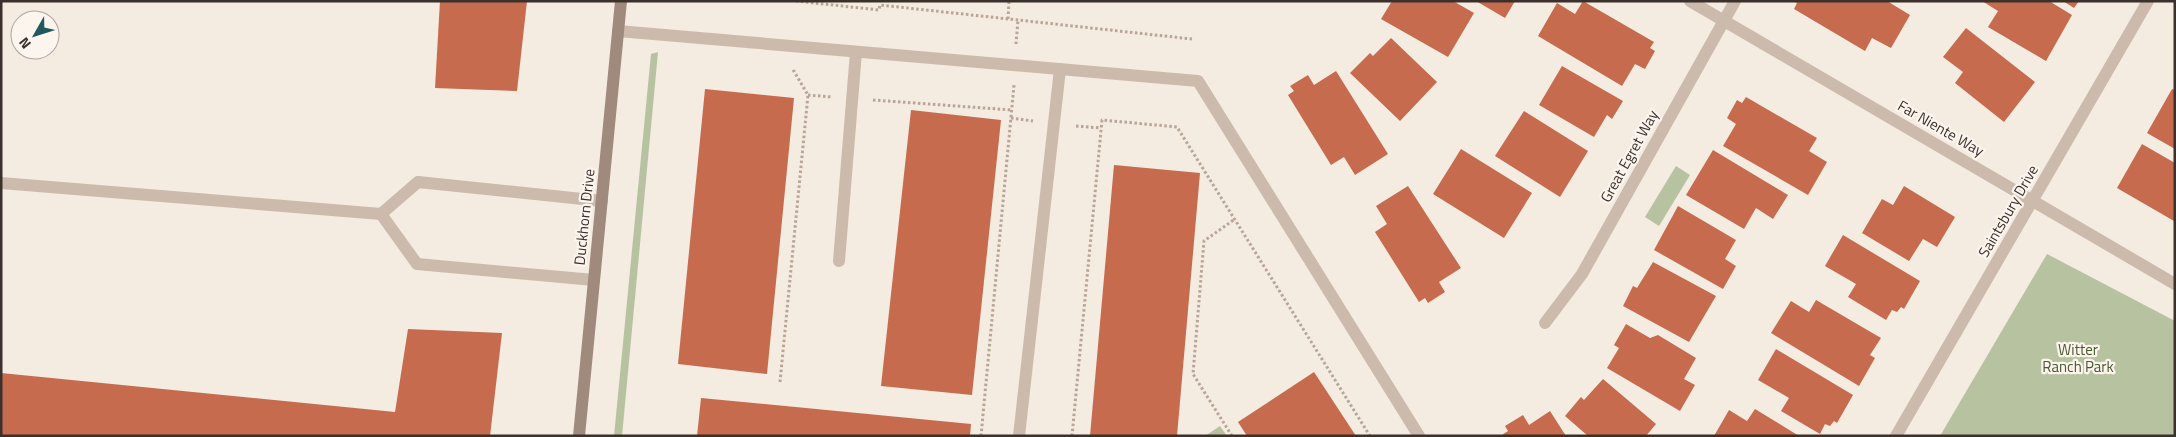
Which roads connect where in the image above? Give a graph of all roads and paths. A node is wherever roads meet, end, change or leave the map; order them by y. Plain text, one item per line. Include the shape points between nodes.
1 (621, 1) edge
2 (796, 1) edge
3 (1010, 1) edge
4 (1690, 1) edge
5 (1735, 1) edge
6 (2148, 1) edge
7 (1008, 19) junction
8 (1018, 20) junction
9 (1723, 20) junction
10 (618, 31) junction
11 (1192, 40) dead end
12 (856, 52) junction
13 (1015, 65) junction
14 (782, 67) dead end
15 (1060, 69) junction
16 (808, 95) junction
17 (852, 98) junction
18 (1012, 110) junction
19 (1, 183) edge
20 (602, 201) junction
21 (2033, 201) junction
22 (381, 214) junction
23 (1235, 220) junction
24 (839, 261) dead end
25 (594, 280) junction
26 (2175, 284) edge
27 (1545, 324) dead end
28 (780, 382) dead end
29 (579, 436) edge
30 (981, 436) edge
31 (1019, 436) edge
32 (1072, 436) edge
33 (1232, 436) edge
34 (1370, 436) edge
35 (1419, 436) edge
36 (1896, 436) edge

1 - 10 street, Duckhorn Drive
2 - 7 path via 879,10 880,5
3 - 7 path
4 - 9 street, Far Niente Way
5 - 9 street, Great Egret Way
6 - 21 street, Saintsbury Drive
7 - 8 path
8 - 11 path
8 - 13 path
9 - 21 street, Far Niente Way
9 - 27 street, Great Egret Way via 1582,274
10 - 12 street
10 - 20 street, Duckhorn Drive
12 - 13 street
12 - 17 street
13 - 15 street
13 - 18 path
14 - 16 path via 792,68
15 - 31 street
15 - 35 street via 1198,81
16 - 17 path
16 - 28 path
17 - 18 path
17 - 24 street
18 - 30 path
19 - 22 street
20 - 22 street via 418,182
20 - 25 street, Duckhorn Drive
21 - 26 street, Far Niente Way
21 - 36 street, Saintsbury Drive
22 - 25 street via 417,264
23 - 32 path via 1177,127 1102,120
23 - 33 path via 1204,241 1193,374
23 - 34 path
25 - 29 street, Duckhorn Drive

